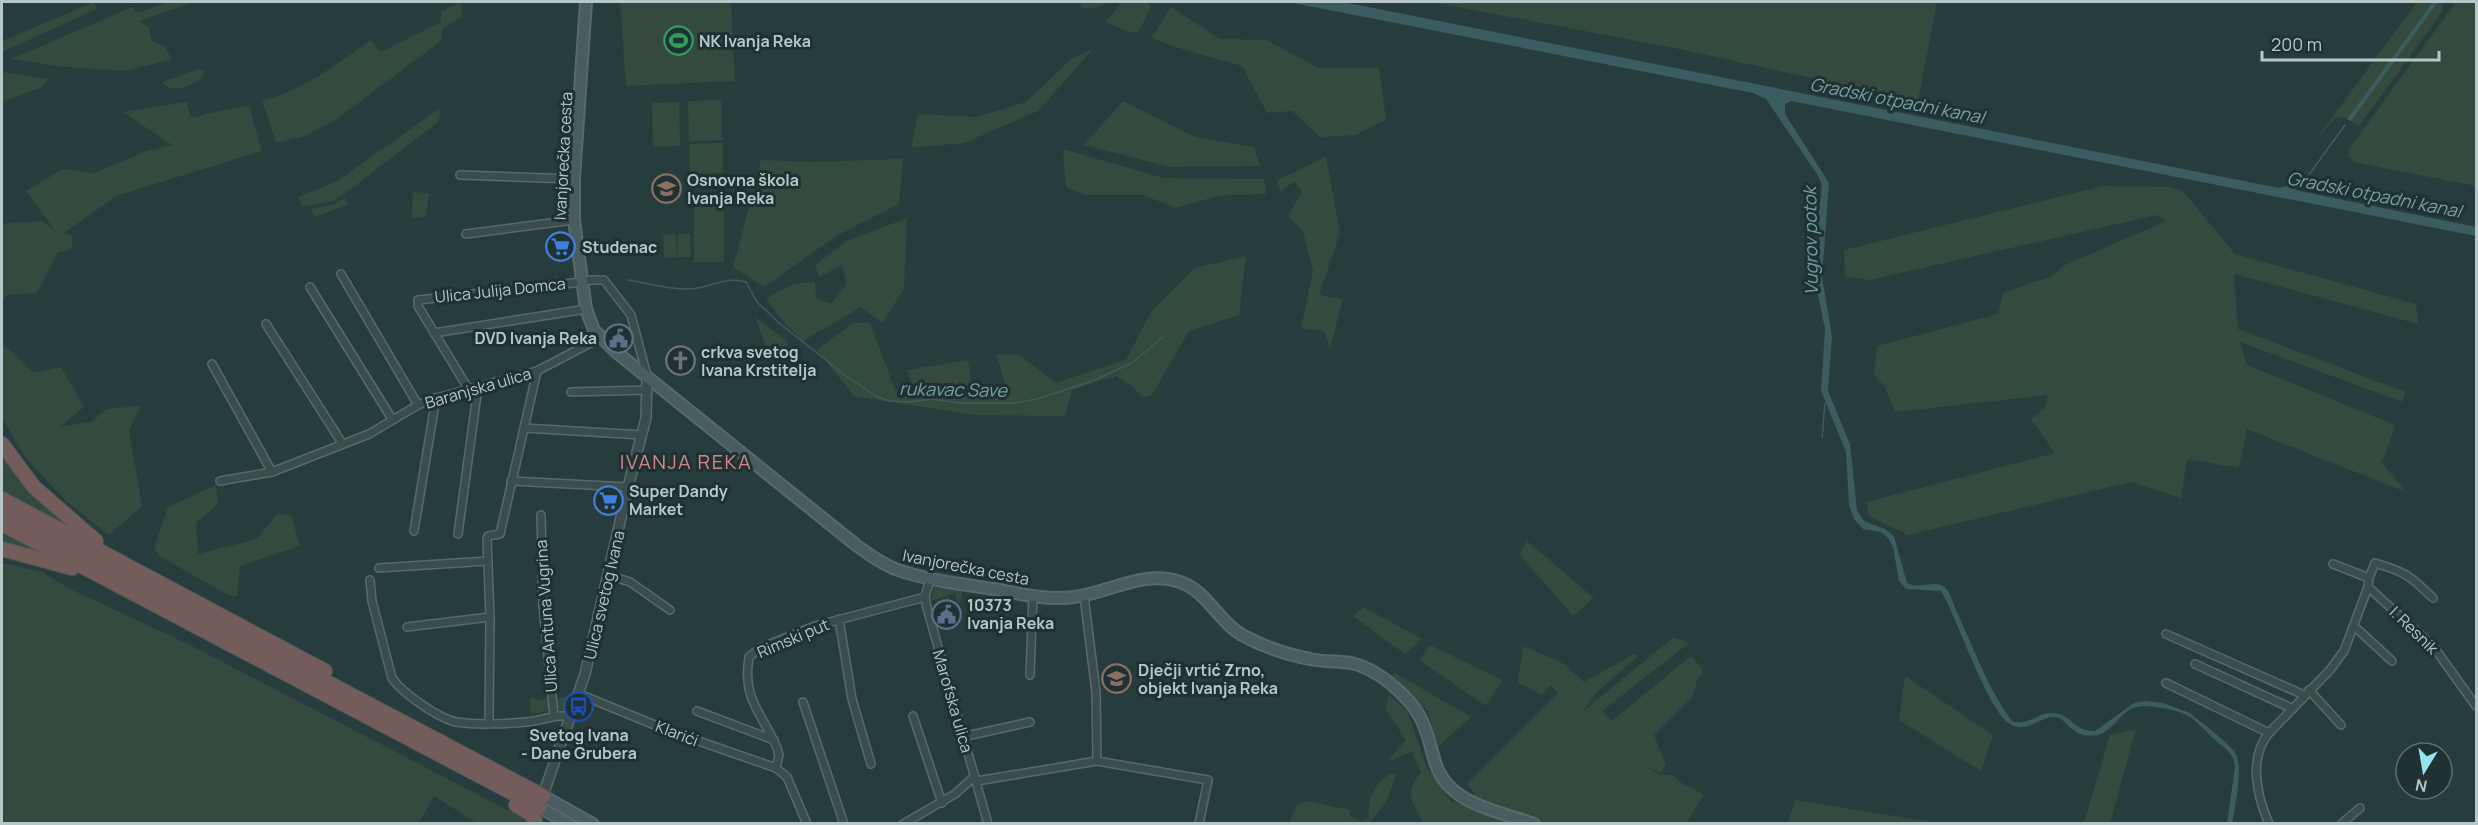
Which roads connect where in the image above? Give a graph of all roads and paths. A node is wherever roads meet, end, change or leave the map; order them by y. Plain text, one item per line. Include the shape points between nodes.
1 (586, 2) edge
2 (460, 175) dead end
3 (574, 179) junction
4 (574, 220) junction
5 (466, 234) dead end
6 (341, 274) dead end
7 (582, 282) junction
8 (310, 287) dead end
9 (586, 309) junction
10 (266, 324) dead end
11 (434, 333) junction
12 (600, 338) junction
13 (212, 364) dead end
14 (537, 371) junction
15 (647, 377) junction
16 (478, 387) junction
17 (469, 390) junction
18 (648, 390) junction
19 (571, 392) dead end
20 (436, 398) junction
21 (418, 405) junction
22 (392, 419) junction
23 (524, 428) junction
24 (642, 435) junction
25 (342, 443) junction
26 (2, 444) edge
27 (272, 472) junction
28 (220, 481) dead end
29 (511, 481) junction
30 (628, 487) junction
31 (2, 499) edge
32 (2, 511) edge
33 (541, 515) dead end
34 (2, 524) edge
35 (414, 531) dead end
36 (458, 534) dead end
37 (2, 549) edge
38 (488, 561) junction
39 (2333, 564) dead end
40 (131, 567) junction
41 (379, 568) dead end
42 (608, 575) junction
43 (930, 578) junction
44 (369, 580) dead end
45 (2369, 582) junction
46 (138, 596) junction
47 (1033, 596) junction
48 (1084, 596) junction
49 (925, 597) junction
50 (2433, 598) dead end
51 (670, 610) dead end
52 (490, 617) junction
53 (839, 619) junction
54 (2354, 626) junction
55 (407, 627) dead end
56 (2166, 634) dead end
57 (2392, 661) dead end
58 (2195, 664) dead end
59 (1030, 675) dead end
60 (2166, 683) dead end
61 (2306, 692) junction
62 (579, 694) junction
63 (803, 702) dead end
64 (2476, 706) edge
65 (2291, 708) junction
66 (697, 711) dead end
67 (389, 715) junction
68 (554, 716) junction
69 (914, 716) dead end
70 (571, 717) junction
71 (489, 722) junction
72 (1030, 722) dead end
73 (2341, 725) dead end
74 (2269, 733) junction
75 (962, 737) junction
76 (774, 740) junction
77 (1096, 761) junction
78 (871, 764) dead end
79 (776, 768) junction
80 (976, 779) junction
81 (942, 803) junction
82 (2360, 808) dead end
83 (539, 814) edge
84 (566, 822) edge
85 (593, 824) edge
86 (807, 824) edge
87 (844, 824) edge
88 (903, 824) edge
89 (988, 824) edge
90 (1199, 824) edge
91 (1534, 824) edge
92 (2269, 824) edge
93 (2341, 824) edge

1 - 3 main road, Ivanjorečka cesta
2 - 3 street
3 - 4 main road, Ivanjorečka cesta
4 - 5 street
4 - 7 main road, Ivanjorečka cesta
6 - 21 street
7 - 9 main road, Ivanjorečka cesta
7 - 11 street, Ulica Julija Domca via 418,300
7 - 15 street, Ulica Julija Domca via 604,280 631,315
8 - 22 street
9 - 11 street
9 - 12 main road, Ivanjorečka cesta
10 - 25 street
11 - 17 street
12 - 14 street, Baranjska ulica
12 - 15 main road, Ivanjorečka cesta
13 - 27 street
14 - 16 street, Baranjska ulica
14 - 23 street
15 - 18 street, Ulica svetog Ivana
15 - 43 main road, Ivanjorečka cesta via 864,551 896,569
16 - 17 street, Baranjska ulica
16 - 36 street
17 - 20 street, Baranjska ulica
18 - 19 street
18 - 24 street, Ulica svetog Ivana
20 - 21 street, Baranjska ulica
20 - 35 street
21 - 22 street, Baranjska ulica
22 - 25 street, Baranjska ulica via 369,434
23 - 24 street
23 - 29 street
24 - 30 street, Ulica svetog Ivana
25 - 27 street, Baranjska ulica
26 - 40 highway via 34,487 83,532
27 - 28 street, Baranjska ulica
29 - 30 street
29 - 38 street via 500,534 487,539
30 - 42 street, Ulica svetog Ivana
31 - 40 highway
32 - 67 highway
33 - 68 street, Ulica Antuna Vugrina via 543,606
34 - 46 highway
37 - 46 highway via 71,568 128,596
38 - 41 street
38 - 52 street
39 - 45 street, I. Resnik
40 - 67 highway via 316,666 380,704
42 - 51 street via 630,582
42 - 62 street, Ulica svetog Ivana
43 - 47 main road, Ivanjorečka cesta
43 - 49 street, Marofska ulica
44 - 71 street via 376,620 395,683 449,719
45 - 50 street via 2375,563 2412,578
45 - 54 street
45 - 64 street, I. Resnik via 2433,646
46 - 83 highway via 485,778 498,793 528,812
47 - 48 main road, Ivanjorečka cesta
47 - 59 street
48 - 77 street via 1096,692
48 - 91 main road, Ivanjorečka cesta via 1146,579 1172,579 1192,588 1243,636 1308,659 1368,669 1418,712 1428,730 1438,770 1450,787 1480,805
49 - 53 street, Rimski put
49 - 75 street, Marofska ulica
52 - 55 street
52 - 71 street
53 - 76 street, Rimski put via 760,648 749,657 748,694
53 - 78 street via 852,699
54 - 57 street
54 - 61 street via 2344,651
56 - 61 street
58 - 65 street
60 - 74 street
61 - 65 street
61 - 73 street
62 - 70 street, Ulica svetog Ivana
62 - 79 street, Klarići
63 - 87 street
65 - 74 street
66 - 76 street
67 - 83 highway
68 - 70 street
68 - 71 street via 524,723
69 - 81 street
70 - 83 street, Ulica svetog Ivana
72 - 75 street
74 - 92 street via 2261,744 2255,772
75 - 80 street, Marofska ulica
76 - 79 street, Rimski put
77 - 80 street
77 - 90 street via 1208,780
79 - 86 street via 787,777
80 - 81 street
80 - 89 street, Marofska ulica
81 - 88 street
82 - 93 street
83 - 84 main road
83 - 84 main road
83 - 85 main road

